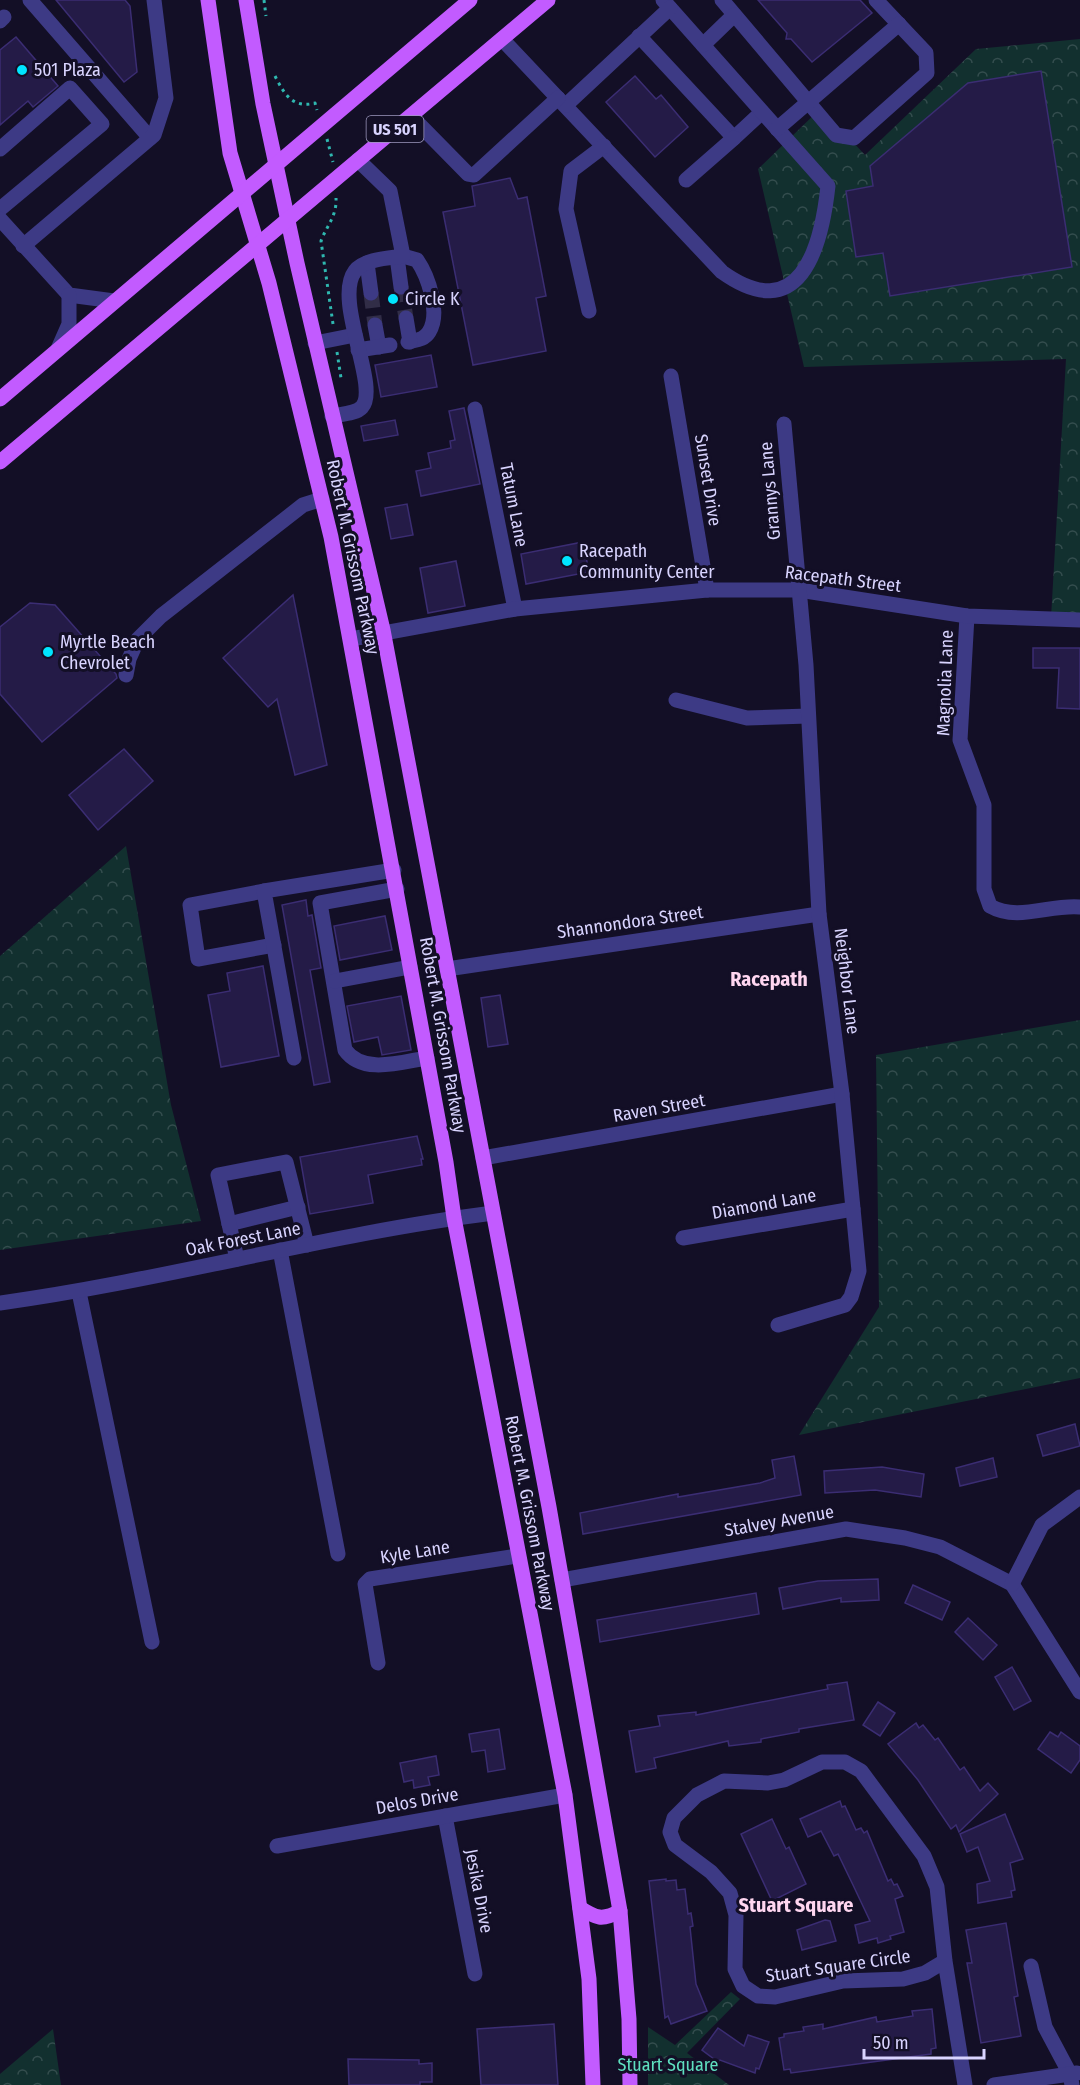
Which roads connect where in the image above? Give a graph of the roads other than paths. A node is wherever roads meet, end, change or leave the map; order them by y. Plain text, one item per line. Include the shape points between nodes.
1 (30, 0) edge
2 (154, 0) edge
3 (208, 0) edge
4 (246, 0) edge
5 (470, 0) edge
6 (548, 0) edge
7 (722, 0) edge
8 (876, 0) edge
9 (666, 4) edge
10 (734, 15) junction
11 (899, 24) junction
12 (639, 36) junction
13 (502, 39) junction
14 (703, 45) junction
15 (562, 101) junction
16 (807, 102) junction
17 (762, 112) junction
18 (411, 116) junction
19 (777, 129) junction
20 (150, 138) junction
21 (734, 138) junction
22 (604, 146) junction
23 (0, 149) edge
24 (358, 160) junction
25 (276, 166) junction
26 (686, 180) dead end
27 (241, 194) junction
28 (0, 209) edge
29 (0, 219) edge
30 (288, 220) junction
31 (258, 245) junction
32 (24, 246) junction
33 (400, 256) junction
34 (367, 263) junction
35 (401, 287) tunnel mouth
36 (371, 293) tunnel mouth
37 (69, 295) junction
38 (114, 301) junction
39 (589, 311) dead end
40 (406, 318) tunnel mouth
41 (375, 326) tunnel mouth
42 (315, 343) junction
43 (357, 343) junction
44 (58, 350) junction
45 (671, 375) dead end
46 (0, 399) edge
47 (475, 409) dead end
48 (332, 416) junction
49 (784, 424) dead end
50 (0, 462) edge
51 (322, 499) junction
52 (707, 590) junction
53 (799, 590) junction
54 (515, 609) junction
55 (967, 616) junction
56 (1080, 620) edge
57 (383, 633) junction
58 (351, 639) junction
59 (126, 675) dead end
60 (676, 700) dead end
61 (808, 716) junction
62 (394, 870) junction
63 (397, 889) junction
64 (264, 891) junction
65 (1080, 907) edge
66 (819, 914) junction
67 (273, 945) junction
68 (410, 967) junction
69 (447, 969) junction
70 (335, 981) junction
71 (294, 1058) dead end
72 (427, 1058) junction
73 (842, 1094) junction
74 (483, 1158) junction
75 (298, 1207) junction
76 (853, 1209) junction
77 (493, 1213) junction
78 (454, 1218) junction
79 (229, 1224) junction
80 (682, 1238) dead end
81 (308, 1245) junction
82 (280, 1250) junction
83 (237, 1259) junction
84 (79, 1292) junction
85 (0, 1303) edge
86 (778, 1325) dead end
87 (1080, 1497) edge
88 (338, 1554) dead end
89 (517, 1556) junction
90 (562, 1580) junction
91 (1012, 1584) junction
92 (152, 1642) dead end
93 (378, 1664) dead end
94 (1080, 1692) edge
95 (565, 1795) junction
96 (445, 1816) junction
97 (277, 1846) dead end
98 (580, 1908) junction
99 (620, 1911) junction
100 (945, 1961) junction
101 (1031, 1966) dead end
102 (475, 1974) dead end
103 (1074, 2077) edge
104 (593, 2085) edge
105 (630, 2085) edge
106 (965, 2085) edge
107 (994, 2085) edge

1 - 20 street
2 - 20 street via 166,98
3 - 27 main road, Robert M. Grissom Parkway via 224,118
4 - 25 main road, Robert M. Grissom Parkway
5 - 25 main road, US 501
6 - 13 main road, US 501
7 - 10 street
8 - 11 street
9 - 12 street
9 - 14 street
10 - 14 street
10 - 16 street
11 - 16 street
11 - 16 street via 926,53 927,73 854,138 836,135
12 - 15 street
12 - 21 street
13 - 15 street
13 - 18 main road, US 501
14 - 17 street
15 - 18 street via 474,174 468,174
15 - 22 street
16 - 19 street
17 - 19 street
17 - 21 street
18 - 24 main road, US 501
19 - 22 street via 828,186 824,222 815,252 793,283 770,293 740,285 722,272
20 - 32 street
21 - 26 street
22 - 39 street via 571,171 566,209
23 - 28 street via 70,88 102,124
24 - 30 main road, US 501
24 - 33 street via 390,191
25 - 27 main road, US 501
25 - 30 main road, Robert M. Grissom Parkway
27 - 31 main road, Robert M. Grissom Parkway
27 - 38 main road, US 501
29 - 32 street
30 - 31 main road, US 501
30 - 42 main road, Robert M. Grissom Parkway
31 - 50 main road, US 501
31 - 51 main road, Robert M. Grissom Parkway
32 - 37 street
33 - 34 street
33 - 35 street
33 - 40 street via 417,260 426,273 434,315 430,332 409,342
34 - 36 street
34 - 43 street via 355,271 350,289
37 - 38 street
37 - 44 street via 69,324
38 - 44 main road, US 501
41 - 43 street via 385,346
42 - 43 street
42 - 48 main road, Robert M. Grissom Parkway
43 - 48 street via 367,392 364,405 357,411
44 - 46 main road, US 501
45 - 52 street, Sunset Drive
47 - 54 street, Tatum Lane
48 - 57 main road, Robert M. Grissom Parkway
49 - 53 street, Grannys Lane
51 - 58 main road, Robert M. Grissom Parkway
51 - 59 street via 303,505 161,616 138,639
52 - 53 street, Racepath Street
52 - 54 street, Racepath Street
53 - 55 street, Racepath Street
53 - 61 street, Neighbor Lane
54 - 57 street, Racepath Street
55 - 56 street, Racepath Street
55 - 65 street, Magnolia Lane via 960,740 984,805 984,889 990,906 1000,912 1033,913
57 - 58 street, Racepath Street
57 - 69 main road, Robert M. Grissom Parkway
58 - 62 main road, Robert M. Grissom Parkway
60 - 61 street via 747,718
61 - 66 street, Neighbor Lane
62 - 63 main road, Robert M. Grissom Parkway
62 - 64 street
63 - 68 main road, Robert M. Grissom Parkway
63 - 70 street via 320,903
64 - 67 street
64 - 67 street via 190,905 198,959
66 - 69 street, Shannondora Street
66 - 73 street, Neighbor Lane
67 - 71 street
68 - 70 street
68 - 72 main road, Robert M. Grissom Parkway
69 - 74 main road, Robert M. Grissom Parkway
70 - 72 street via 345,1050 352,1059 382,1065
72 - 78 main road, Robert M. Grissom Parkway
73 - 74 street, Raven Street
73 - 76 street, Neighbor Lane
74 - 77 main road, Robert M. Grissom Parkway
75 - 79 street
75 - 79 street via 286,1162 218,1175
75 - 81 street
76 - 80 street, Diamond Lane
76 - 86 street, Neighbor Lane via 859,1271 845,1305
77 - 78 street, Oak Forest Lane
77 - 90 main road, Robert M. Grissom Parkway
78 - 81 street, Oak Forest Lane
78 - 89 main road, Robert M. Grissom Parkway
79 - 83 street
81 - 82 street, Oak Forest Lane
82 - 83 street, Oak Forest Lane
82 - 88 street
83 - 84 street, Oak Forest Lane
84 - 85 street, Oak Forest Lane
84 - 92 street
87 - 91 street via 1042,1525
89 - 93 street, Kyle Lane via 370,1579 364,1584
89 - 95 main road, Robert M. Grissom Parkway
90 - 91 street, Stalvey Avenue via 846,1529 940,1547
90 - 99 main road, Robert M. Grissom Parkway
91 - 94 street
95 - 96 street, Delos Drive
95 - 98 main road, Robert M. Grissom Parkway
96 - 97 street, Delos Drive
96 - 102 street, Jesika Drive
98 - 99 main road via 597,1918
98 - 104 main road, Robert M. Grissom Parkway
99 - 105 main road, Robert M. Grissom Parkway
100 - 100 street, Stuart Square Circle via 937,1887 924,1856 861,1771 845,1762 822,1762 784,1780 768,1783 724,1781 697,1795 674,1818 670,1832 675,1845 711,1872 730,1893 736,1915 735,1969 743,1986 758,1996 775,1997 843,1981 903,1979 925,1973
100 - 106 street, Stuart Square Circle
101 - 103 street via 1045,2027
103 - 107 street

